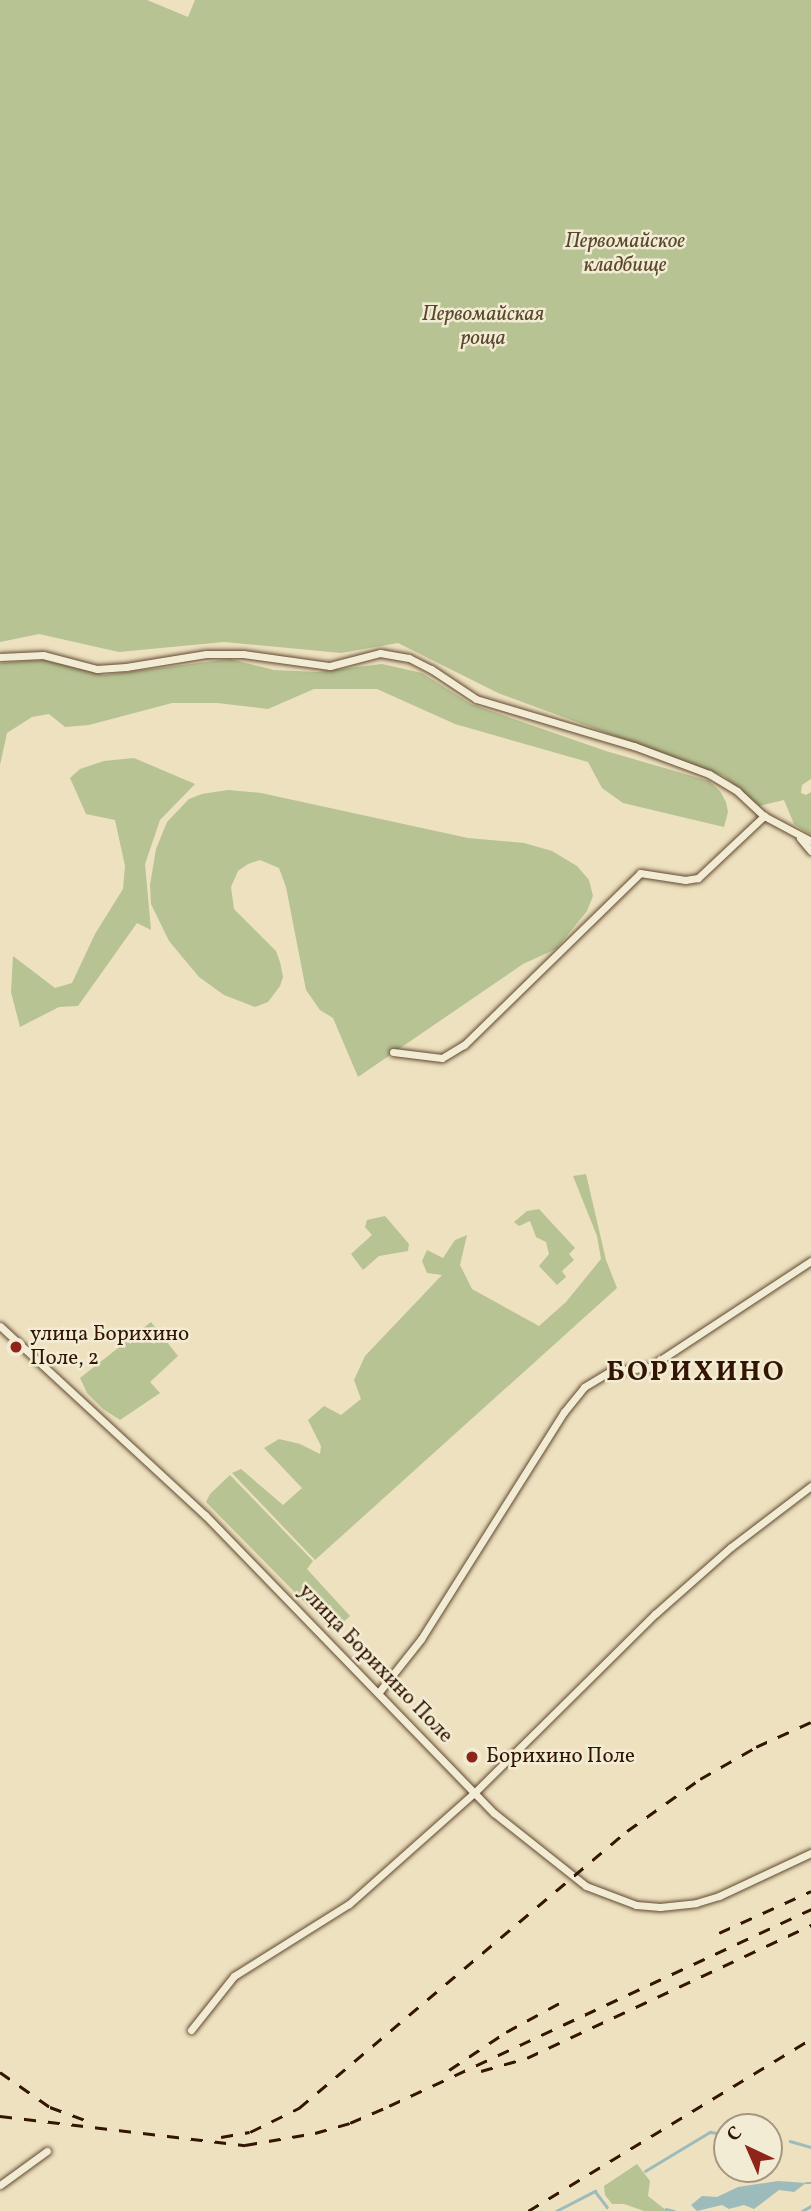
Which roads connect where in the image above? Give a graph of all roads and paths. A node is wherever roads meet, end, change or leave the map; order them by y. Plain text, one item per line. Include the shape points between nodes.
1 (0, 657) edge
2 (764, 816) junction
3 (800, 838) junction
4 (811, 841) edge
5 (811, 851) edge
6 (393, 1052) dead end
7 (811, 1261) edge
8 (0, 1326) edge
9 (811, 1486) edge
10 (379, 1692) junction
11 (475, 1793) junction
12 (811, 1853) edge
13 (191, 2030) dead end
14 (47, 2151) dead end
15 (0, 2185) edge

1 - 2 street via 43,655 97,669 206,654 243,654 330,666 380,653 409,658 476,699 634,746 709,774 737,790
2 - 3 street
2 - 6 street via 698,878 640,873 464,1045 442,1058
3 - 4 street
3 - 5 street
7 - 10 street via 648,1368 611,1371 584,1387 421,1639
8 - 10 street, улица Борихино Поле via 205,1515
9 - 11 street via 731,1547 656,1614
10 - 11 street, улица Борихино Поле
11 - 12 street, улица Борихино Поле via 573,1877 600,1893 636,1905 672,1905 719,1896
11 - 13 street via 349,1904 234,1976
14 - 15 street

